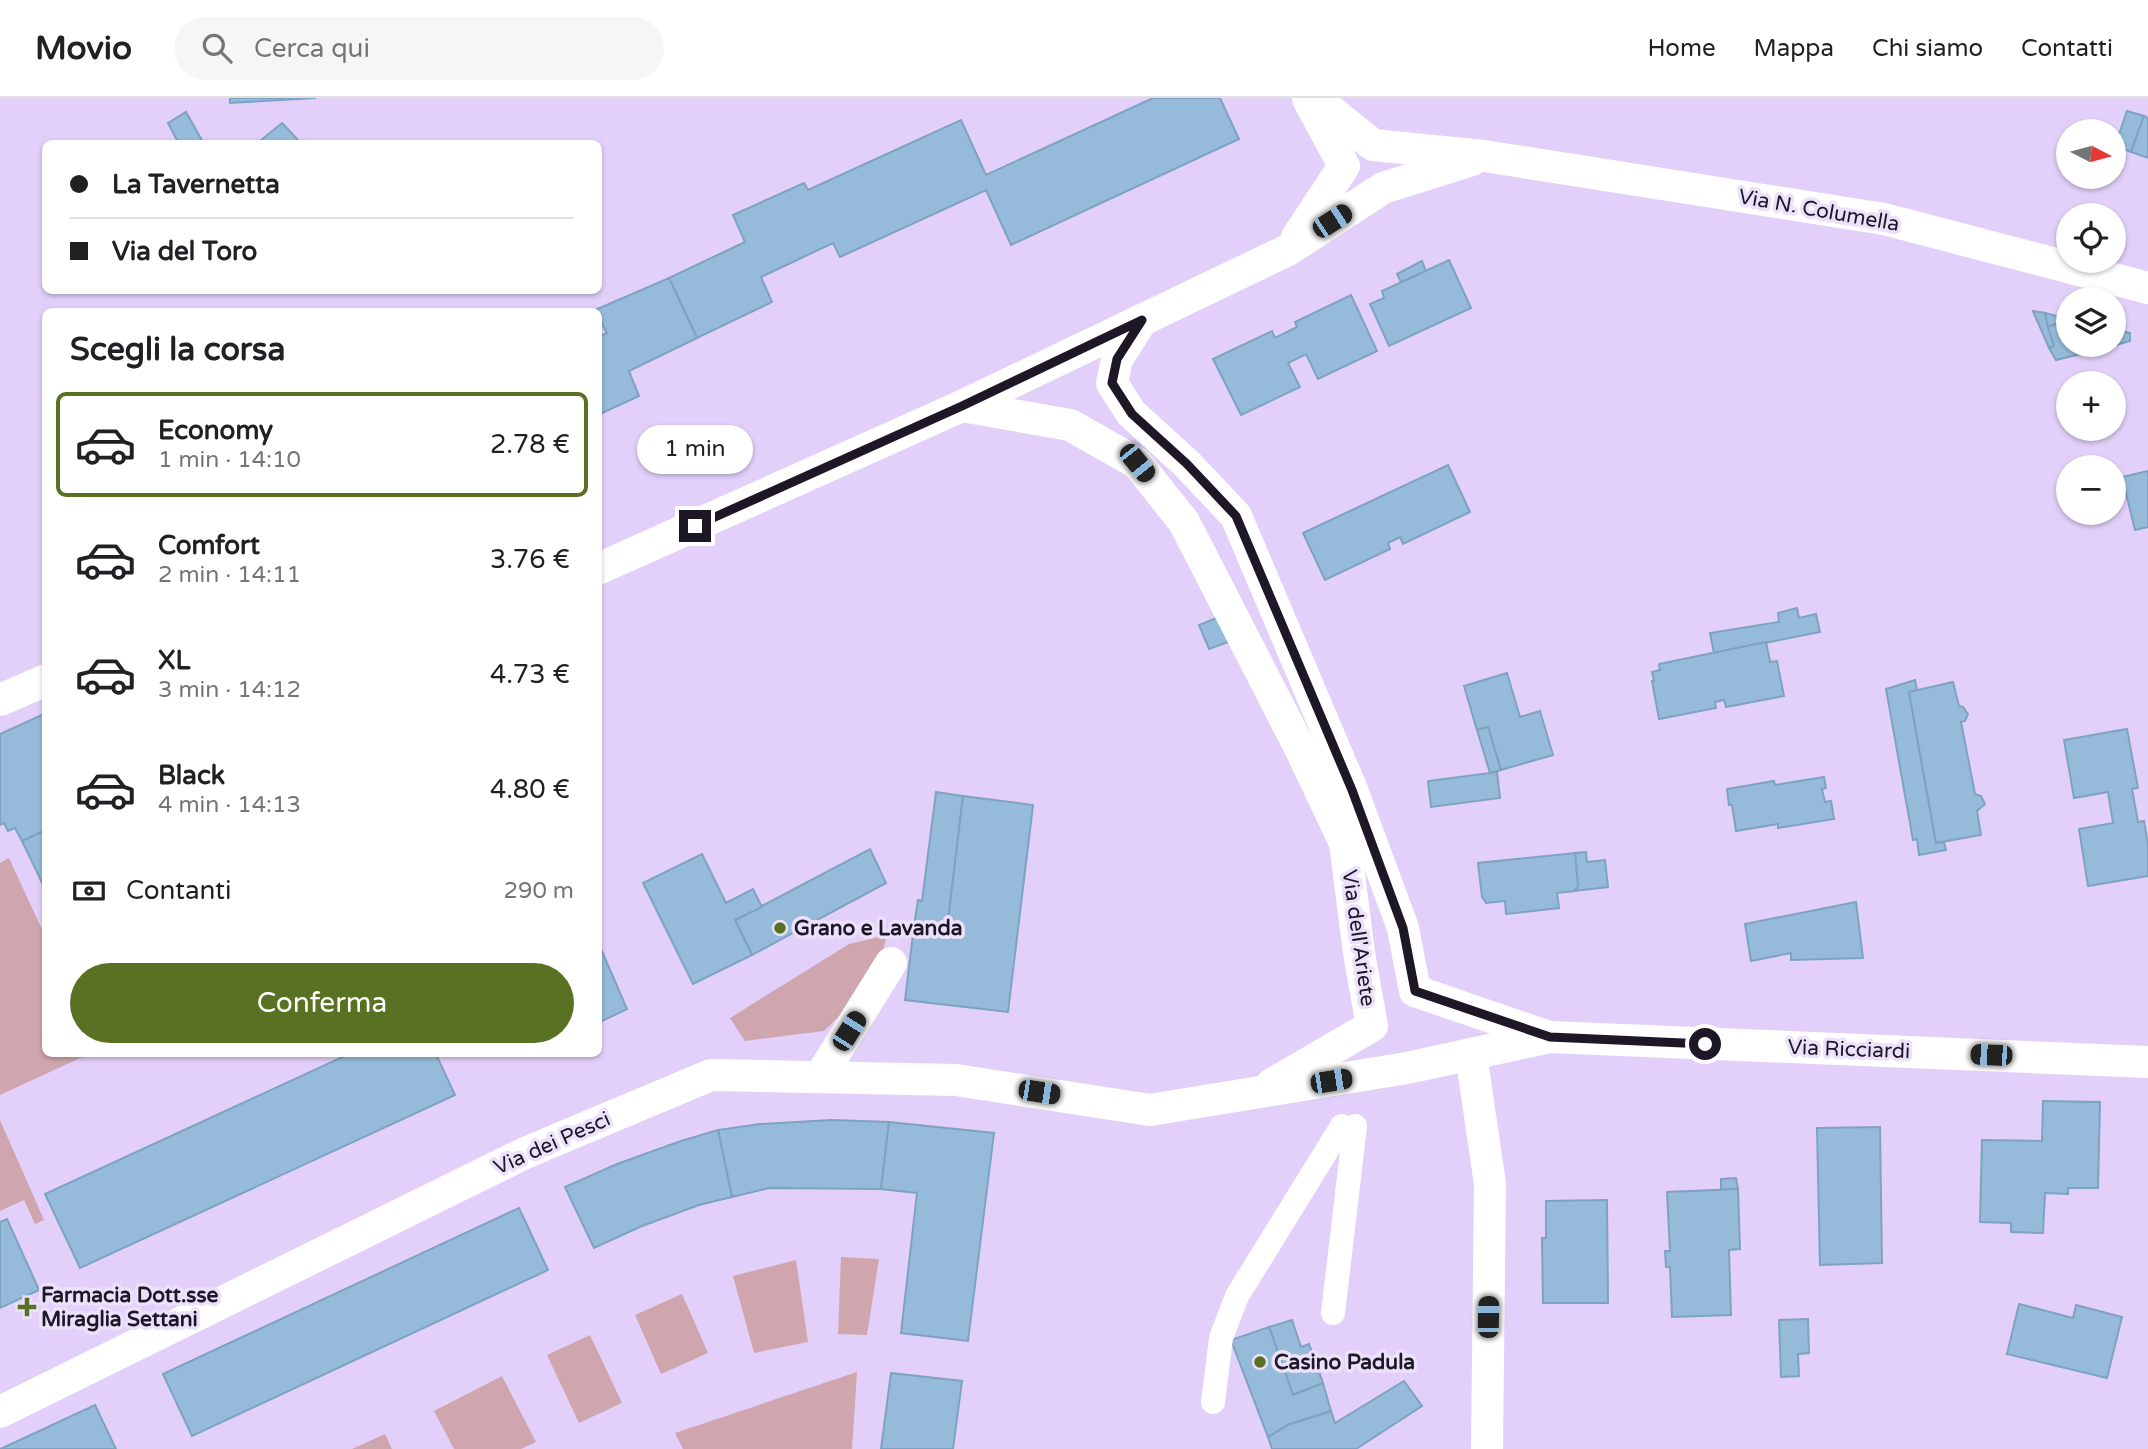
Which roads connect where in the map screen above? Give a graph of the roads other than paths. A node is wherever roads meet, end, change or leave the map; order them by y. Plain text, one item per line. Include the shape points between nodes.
1 (1307, 98) edge
2 (1315, 98) edge
3 (1373, 145) junction
4 (1484, 156) junction
5 (1344, 166) junction
6 (1380, 190) junction
7 (1288, 250) junction
8 (2148, 288) edge
9 (1142, 320) junction
10 (962, 406) junction
11 (602, 567) edge
12 (42, 682) edge
13 (0, 700) edge
14 (891, 963) dead end
15 (1415, 991) junction
16 (1372, 1026) junction
17 (1550, 1037) junction
18 (1471, 1054) junction
19 (2148, 1062) edge
20 (1407, 1068) junction
21 (820, 1077) junction
22 (1255, 1094) junction
23 (1333, 1313) dead end
24 (1213, 1402) dead end
25 (0, 1412) edge
26 (1487, 1449) edge

1 - 5 street
2 - 3 street
3 - 4 street, Via N. Columella
3 - 5 street via 1351,152
3 - 6 street via 1390,159 1391,175
4 - 6 street
4 - 8 street, Via N. Columella via 1884,219
5 - 6 street via 1353,188
5 - 7 street
6 - 7 street
7 - 9 street
9 - 10 street
9 - 15 street, Via dell'Ariete via 1117,359 1112,383 1132,414 1236,516 1352,790 1403,928
10 - 11 street
10 - 16 street, Via dell'Ariete via 1070,425 1137,463 1184,522 1345,843
12 - 13 street
14 - 21 street
15 - 16 street via 1387,1000
15 - 17 street
15 - 20 street via 1441,1006 1449,1028 1435,1060
16 - 20 street via 1381,1054
16 - 22 street, Via dell'Ariete
17 - 18 street
17 - 19 street, Via Ricciardi
18 - 20 street
18 - 26 street via 1490,1184
20 - 22 street
21 - 22 street, Via dei Pesci via 957,1080 1150,1110
21 - 25 street, Via dei Pesci via 711,1075 525,1153
23 - 24 street via 1349,1126 1237,1296 1220,1338

